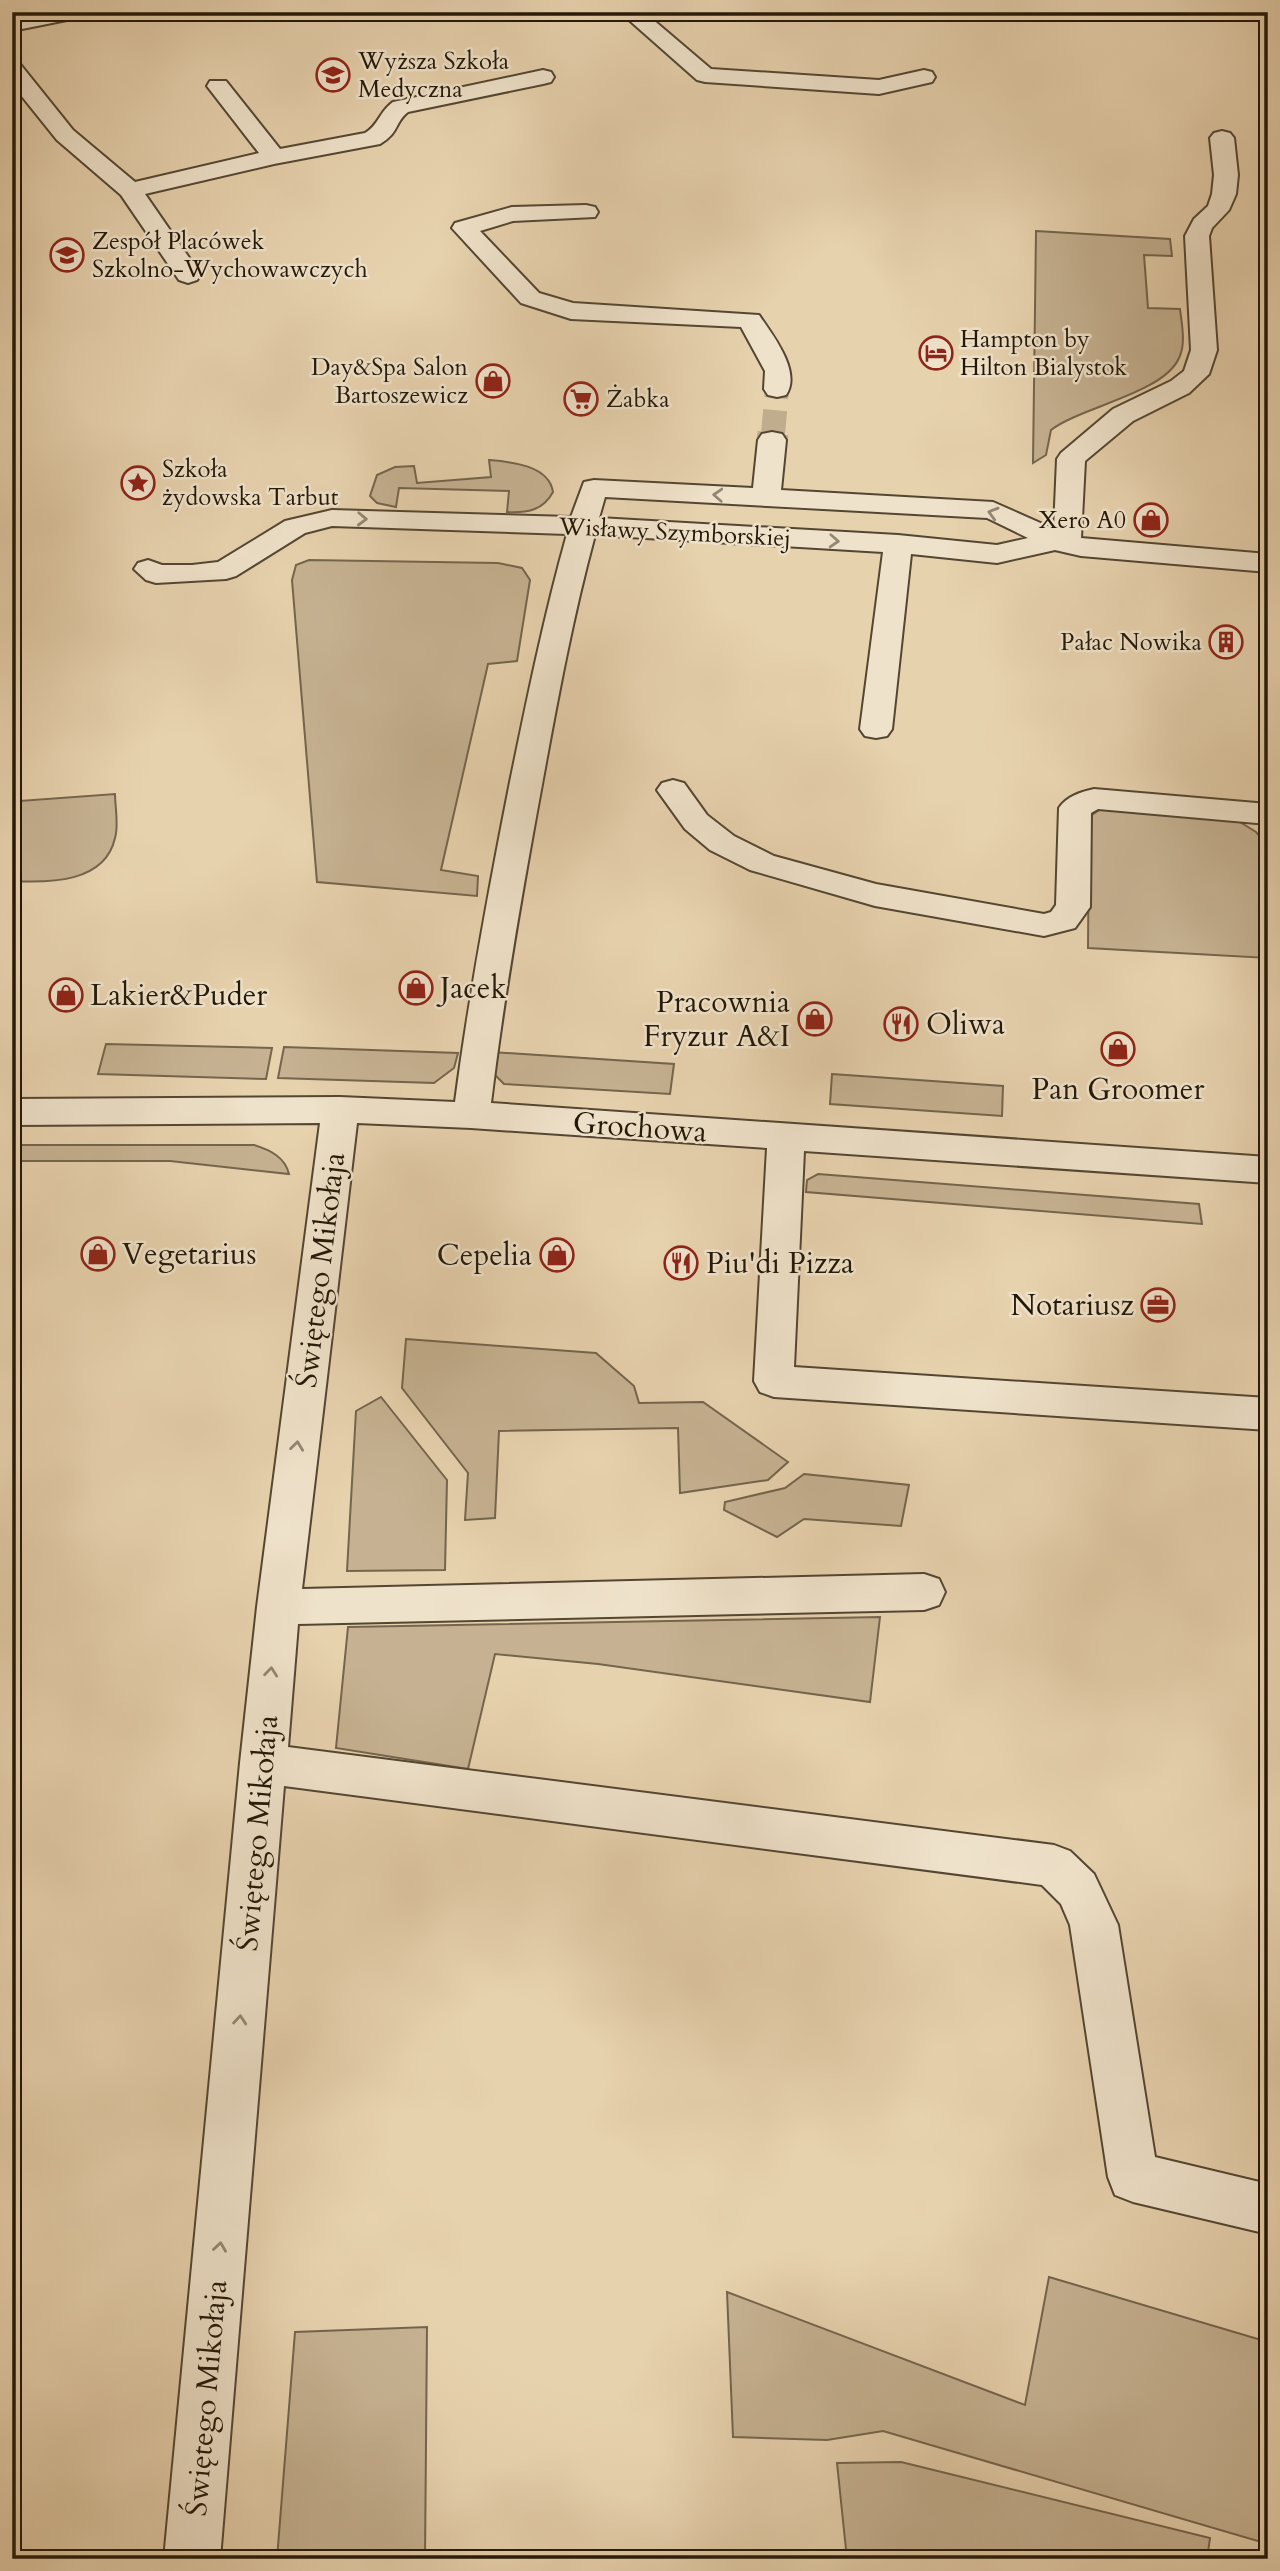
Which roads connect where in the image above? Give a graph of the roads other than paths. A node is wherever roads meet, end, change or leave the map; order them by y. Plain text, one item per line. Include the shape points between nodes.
1 (74, 12) edge
2 (631, 12) edge
3 (12, 24) edge
4 (12, 69) edge
5 (543, 77) dead end
6 (923, 77) dead end
7 (218, 86) dead end
8 (1222, 138) dead end
9 (274, 158) junction
10 (130, 190) junction
11 (586, 212) dead end
12 (188, 275) dead end
13 (617, 333) dead end
14 (760, 338) junction
15 (777, 389) tunnel mouth
16 (772, 440) tunnel mouth
17 (766, 498) junction
18 (582, 526) junction
19 (1060, 542) junction
20 (898, 544) junction
21 (1268, 563) edge
22 (148, 569) dead end
23 (876, 729) dead end
24 (673, 790) dead end
25 (1268, 814) edge
26 (340, 1110) junction
27 (12, 1112) edge
28 (471, 1115) junction
29 (786, 1137) junction
30 (1268, 1170) edge
31 (1268, 1414) edge
32 (924, 1592) dead end
33 (278, 1607) junction
34 (262, 1763) junction
35 (1268, 2209) edge
36 (192, 2559) edge

1 - 3 street
2 - 6 street via 705,75 879,87
4 - 10 street via 65,135
5 - 9 street via 401,107 390,115 385,131 372,139
7 - 9 street
8 - 19 street via 1226,190 1219,208 1200,225 1197,236 1204,350 1196,374 1123,415 1071,459 1070,514
9 - 10 street
10 - 12 street
11 - 14 street via 512,215 464,228 530,298 571,310 750,320
13 - 14 street
14 - 15 street via 778,371
16 - 17 street
17 -> 18 street, Wisławy Szymborskiej via 594,488
19 -> 17 street, Wisławy Szymborskiej via 993,510
18 -> 20 street, Wisławy Szymborskiej
22 -> 18 street, Wisławy Szymborskiej via 156,574 226,569 295,527 332,518
18 - 28 street via 549,664 503,901
19 - 20 street, Wisławy Szymborskiej via 997,554
19 - 21 street, Wisławy Szymborskiej via 1118,552
20 - 23 street
24 - 25 street via 713,836 762,863 875,894 1044,925 1063,920 1073,907 1075,808 1083,802 1094,799
26 - 27 street, Grochowa
26 - 28 street, Grochowa
33 -> 26 street, Świętego Mikołaja
28 - 29 street, Grochowa
29 - 30 street, Grochowa
29 - 31 street via 774,1381
32 - 33 street
34 -> 33 street, Świętego Mikołaja
34 - 35 street via 1054,1866 1078,1889 1094,1925 1133,2177
36 -> 34 street, Świętego Mikołaja

